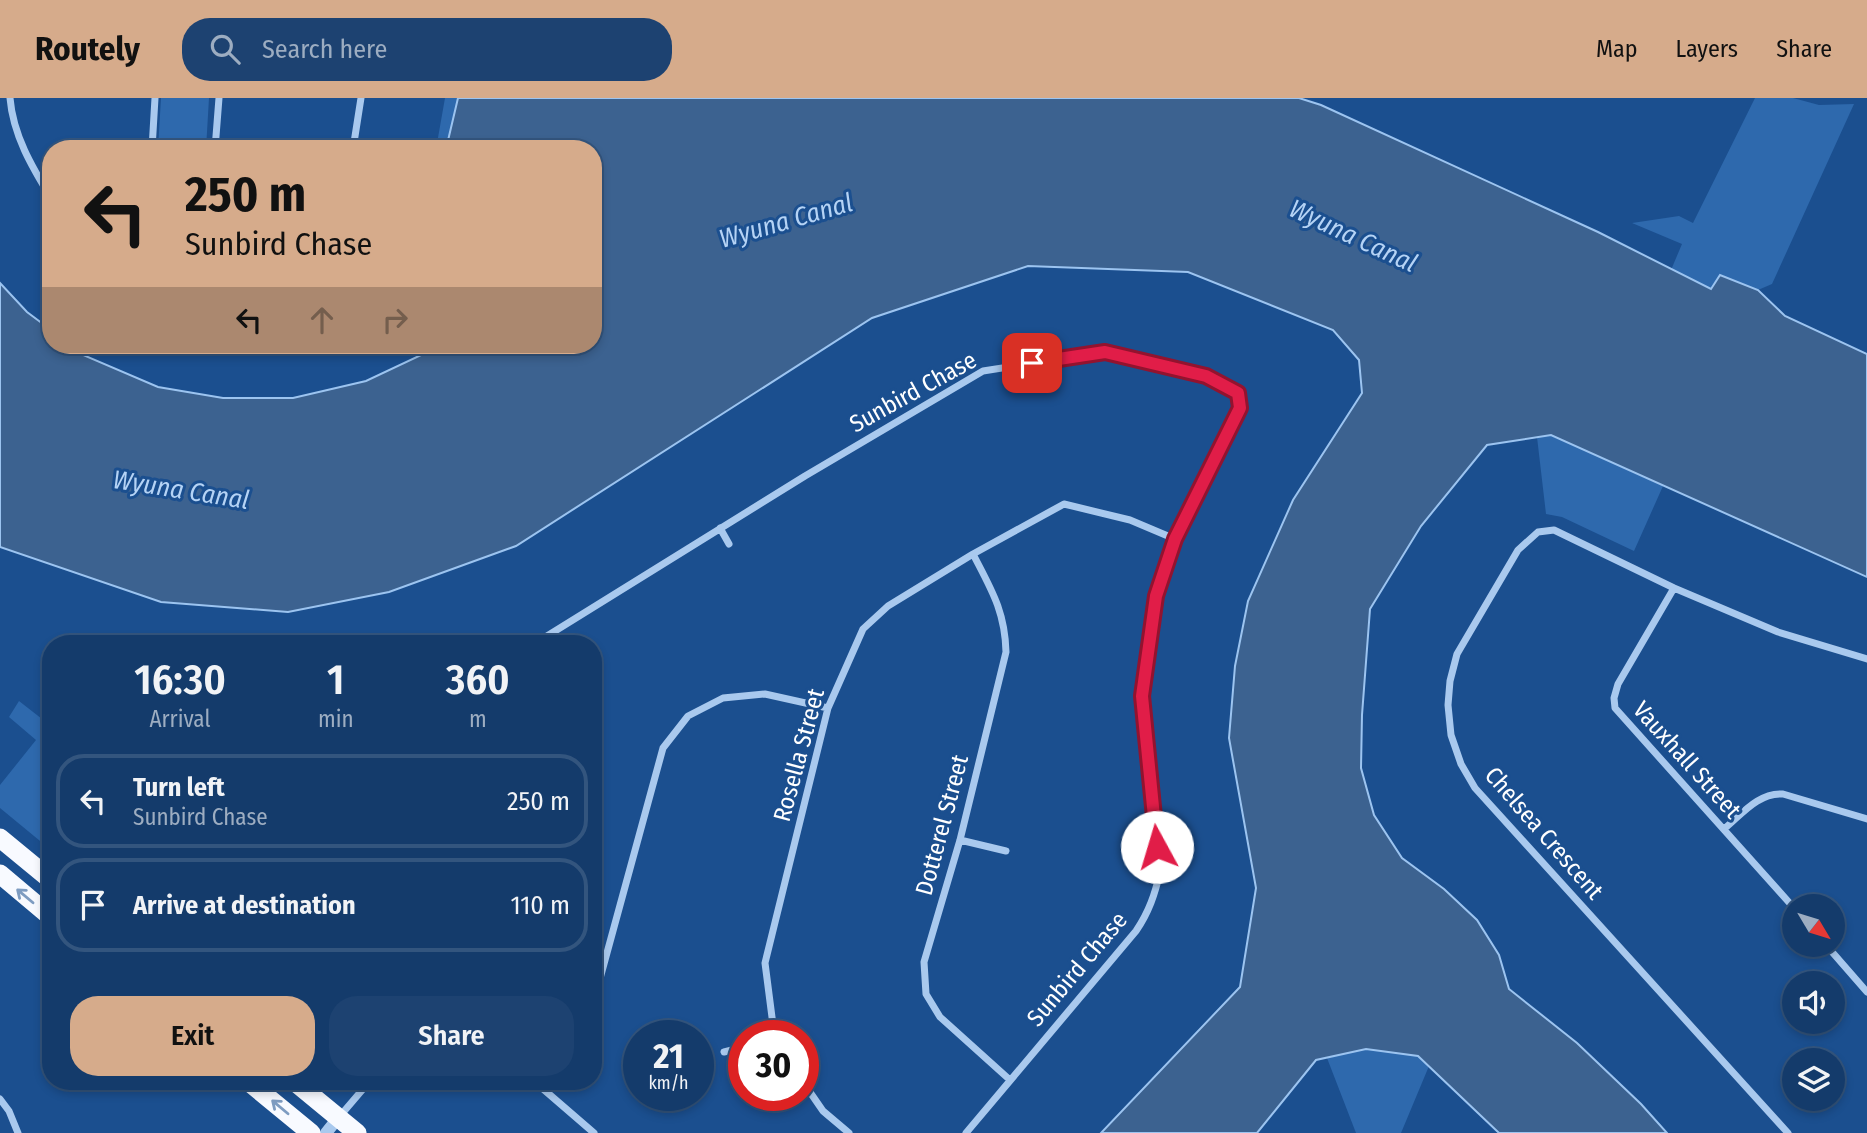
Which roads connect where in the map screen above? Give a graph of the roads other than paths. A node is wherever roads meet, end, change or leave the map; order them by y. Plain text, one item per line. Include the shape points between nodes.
1 (10, 98) edge
2 (155, 98) edge
3 (219, 98) edge
4 (361, 98) edge
5 (153, 140) edge
6 (216, 140) edge
7 (354, 140) edge
8 (42, 183) edge
9 (720, 528) junction
10 (1175, 539) junction
11 (729, 544) dead end
12 (973, 554) junction
13 (1674, 588) junction
14 (549, 635) edge
15 (1867, 659) edge
16 (828, 708) junction
17 (1867, 819) edge
18 (1724, 829) junction
19 (0, 838) edge
20 (960, 840) junction
21 (1006, 851) dead end
22 (42, 873) edge
23 (0, 874) edge
24 (1782, 894) edge
25 (42, 909) edge
26 (1836, 957) edge
27 (602, 971) edge
28 (1867, 992) edge
29 (772, 1020) edge
30 (728, 1051) edge
31 (724, 1052) dead end
32 (1010, 1080) junction
33 (259, 1090) edge
34 (305, 1090) edge
35 (362, 1090) edge
36 (544, 1090) edge
37 (0, 1099) edge
38 (819, 1105) edge
39 (338, 1118) junction
40 (18, 1133) edge
41 (311, 1133) edge
42 (326, 1133) edge
43 (356, 1133) edge
44 (594, 1133) edge
45 (849, 1133) edge
46 (966, 1133) edge
47 (1788, 1133) edge

1 - 8 street via 24,154
2 - 5 street
3 - 6 street
4 - 7 street
9 - 10 street, Sunbird Chase via 983,370 1105,352 1206,376 1238,393 1240,408
9 - 11 street
9 - 14 street, Sunbird Chase
10 - 12 street, Rosella Street via 1130,520 1064,504
10 - 32 street, Sunbird Chase via 1156,596 1142,696 1160,872 1154,896 1136,931
12 - 16 street, Rosella Street via 888,606 863,629
12 - 20 street, Dotterel Street via 1001,611 1006,652
13 - 15 street, Chelsea Crescent via 1778,632
13 - 18 street, Vauxhall Street via 1618,684 1615,708
13 - 47 street, Chelsea Crescent via 1554,530 1538,532 1518,550 1457,654 1448,705 1451,735 1475,788
16 - 27 street via 765,694 723,698 688,716 663,748
16 - 29 street, Rosella Street via 765,963
17 - 18 street via 1770,793
18 - 24 street, Vauxhall Street
19 - 22 highway
20 - 21 street
20 - 32 street, Dotterel Street via 924,962 926,994 940,1017
25 -> 23 highway
26 - 28 street
30 - 31 street
32 - 46 street, Sunbird Chase
41 -> 33 highway
34 - 39 highway
35 - 39 street
36 - 44 street
37 - 40 street
38 - 45 street
39 - 42 street
39 - 43 highway

